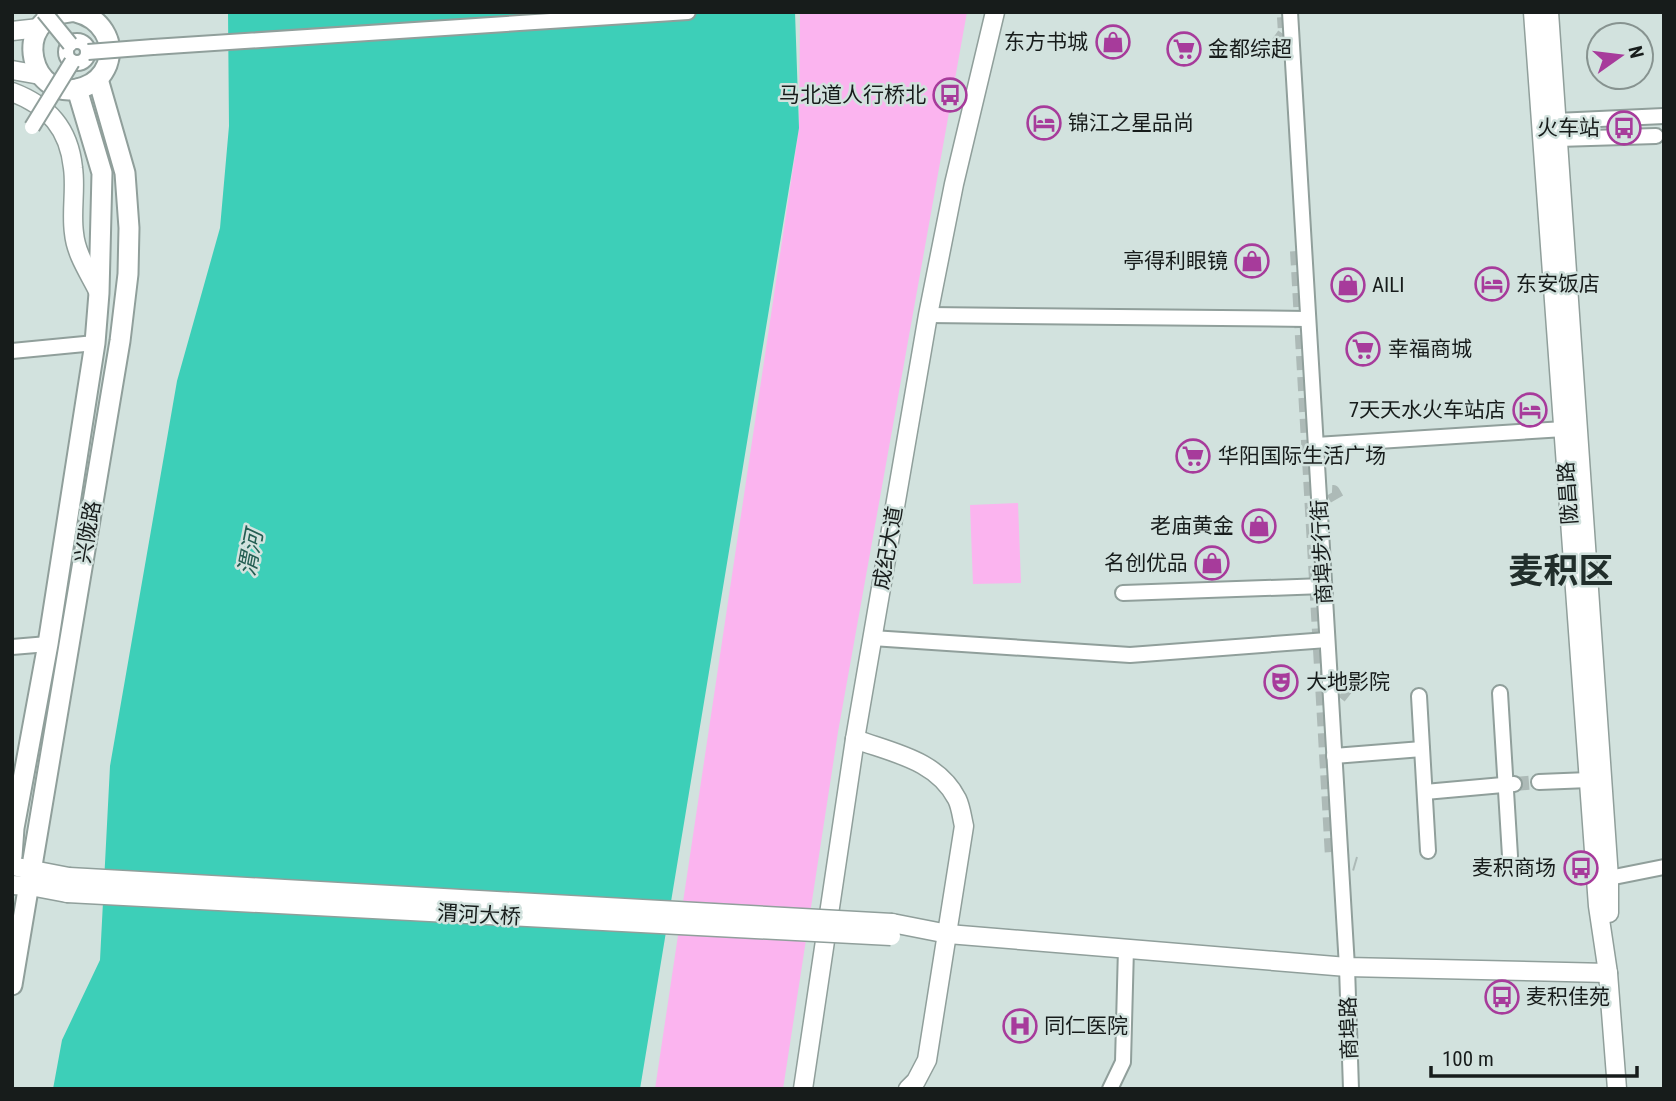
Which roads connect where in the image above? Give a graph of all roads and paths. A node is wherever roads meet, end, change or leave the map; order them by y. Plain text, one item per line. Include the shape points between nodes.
1 (70, 12) edge
2 (76, 12) edge
3 (688, 12) edge
4 (995, 12) edge
5 (1290, 12) edge
6 (1533, 12) edge
7 (1549, 12) edge
8 (62, 13) edge
9 (100, 18) edge
10 (41, 20) edge
11 (12, 31) edge
12 (70, 44) junction
13 (88, 52) junction
14 (72, 62) junction
15 (12, 70) edge
16 (40, 75) junction
17 (98, 79) junction
18 (77, 89) junction
19 (12, 92) edge
20 (1664, 116) edge
21 (32, 127) dead end
22 (1557, 130) junction
23 (1656, 136) dead end
24 (100, 293) junction
25 (928, 315) junction
26 (1308, 319) junction
27 (95, 343) junction
28 (12, 351) edge
29 (1564, 429) junction
30 (1316, 444) junction
31 (1324, 586) junction
32 (1123, 593) dead end
33 (872, 638) junction
34 (1327, 640) junction
35 (48, 644) junction
36 (12, 647) edge
37 (1500, 693) dead end
38 (1419, 696) dead end
39 (855, 738) junction
40 (1422, 749) junction
41 (1334, 756) junction
42 (27, 761) junction
43 (1589, 780) junction
44 (1539, 782) tunnel mouth
45 (12, 783) edge
46 (1510, 784) junction
47 (1425, 792) junction
48 (1429, 851) dead end
49 (12, 856) edge
50 (1510, 856) dead end
51 (1664, 867) edge
52 (21, 877) edge
53 (1609, 878) junction
54 (948, 934) junction
55 (1126, 948) junction
56 (1347, 967) junction
57 (1608, 973) junction
58 (12, 985) edge
59 (803, 1089) edge
60 (908, 1089) edge
61 (1110, 1089) edge
62 (1352, 1089) edge
63 (1617, 1089) edge

1 - 8 highway
2 - 9 highway
3 - 13 street, bridge
4 - 25 main road, 成纪大道
5 - 26 street, 商埠步行街
6 - 29 main road, 陇昌路
7 - 22 main road, 陇昌路
8 - 10 highway
9 - 17 highway via 109,57
10 - 11 main road
10 - 12 street, bridge
10 - 16 highway via 32,52
12 - 13 street via 81,42
12 - 14 street via 66,53
13 - 14 street via 82,62
14 - 21 street, bridge
15 - 16 main road
16 - 18 highway via 57,87
17 - 18 highway
17 - 52 highway, 兴陇路 via 125,173 128,274 120,341
18 - 24 highway, 兴陇路 via 102,173
19 - 24 main road via 56,119 68,142 74,234
20 - 22 street
22 - 23 street
22 - 53 main road, 陇昌路
24 - 27 highway, 兴陇路
25 - 26 street
25 - 33 main road, 成纪大道
26 - 30 street, 商埠步行街
27 - 28 street
27 - 35 highway, 兴陇路
29 - 30 street
29 - 43 main road, 陇昌路
30 - 31 street, 商埠步行街
31 - 32 street
31 - 34 street, 商埠步行街
33 - 34 street via 1129,655
33 - 39 main road, 成纪大道
34 - 41 street, 商埠步行街
35 - 36 street
35 - 42 highway, 兴陇路
37 - 46 street
38 - 40 street
39 - 54 main road via 926,765 945,781 959,802 964,826
39 - 59 main road, 成纪大道
40 - 41 street
40 - 47 street
41 - 56 street, 商埠步行街
42 - 45 main road
42 - 49 highway, 兴陇路
43 - 44 street
43 - 57 main road, 陇昌路
46 - 47 street
46 - 50 street
47 - 48 street
51 - 53 street
52 - 54 main road, 渭河大桥, bridge via 68,885
52 - 58 highway, 兴陇路
53 - 57 main road, 陇昌路
54 - 55 main road, 渭河大桥
54 - 60 main road via 927,1060
55 - 56 main road, 渭河大桥
55 - 61 street via 1123,1062
56 - 57 main road, 渭河大桥
56 - 62 street, 商埠路
57 - 63 main road, 陇昌路

